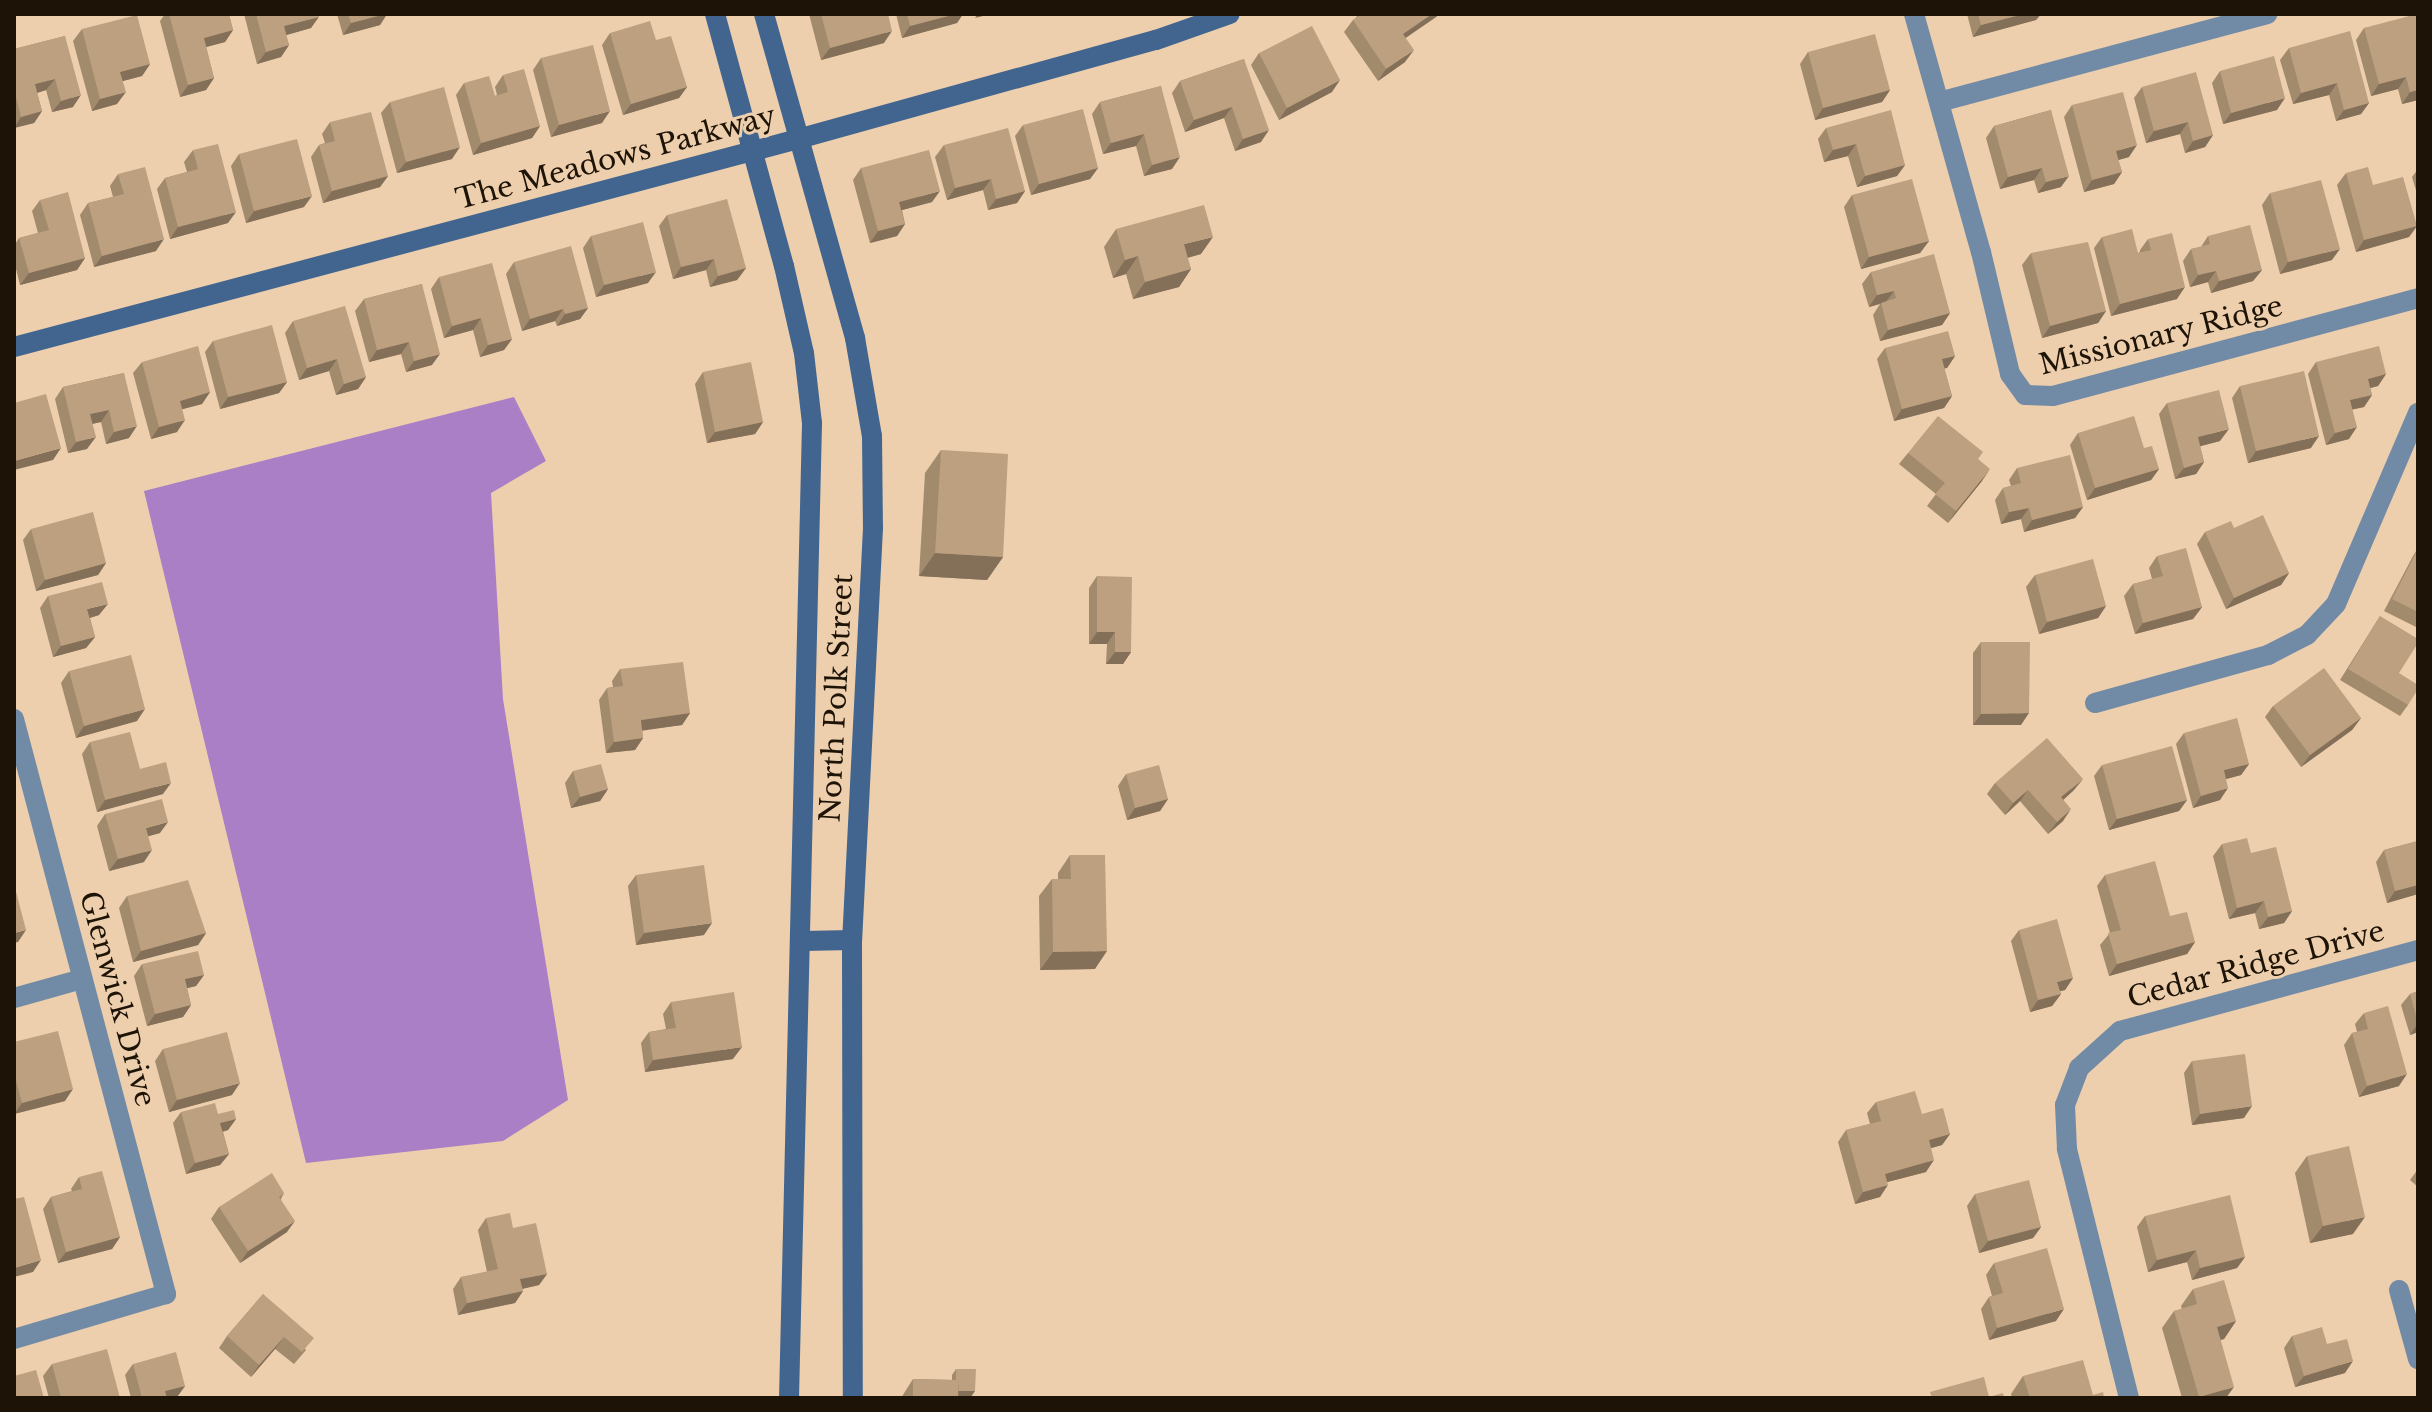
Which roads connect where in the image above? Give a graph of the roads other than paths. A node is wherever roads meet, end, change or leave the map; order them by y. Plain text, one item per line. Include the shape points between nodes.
1 (715, 14) edge
2 (764, 14) edge
3 (1230, 14) edge
4 (1914, 14) edge
5 (2267, 14) edge
6 (1939, 102) junction
7 (798, 139) junction
8 (752, 151) junction
9 (2418, 298) edge
10 (14, 347) edge
11 (2418, 413) edge
12 (2095, 703) dead end
13 (14, 719) edge
14 (852, 940) junction
15 (803, 941) junction
16 (2418, 950) edge
17 (82, 979) junction
18 (14, 998) edge
19 (2399, 1290) dead end
20 (14, 1339) edge
21 (2418, 1359) edge
22 (789, 1398) edge
23 (853, 1398) edge
24 (2129, 1398) edge

1 - 8 main road, North Polk Street
2 - 7 main road, North Polk Street
3 - 7 main road, The Meadows Parkway via 1156,40
4 - 6 street, Missionary Ridge
5 - 6 street
6 - 9 street, Missionary Ridge via 2010,374 2025,395 2053,396
7 - 8 main road, The Meadows Parkway
7 - 14 main road, North Polk Street via 855,338 872,436 873,528
8 - 10 main road, The Meadows Parkway
8 - 15 main road, North Polk Street via 804,353 812,423
11 - 12 street via 2336,604 2307,635 2268,655
13 - 17 street, Glenwick Drive
14 - 15 main road
14 - 23 main road, North Polk Street
15 - 22 main road, North Polk Street
16 - 24 street, Cedar Ridge Drive via 2120,1031 2079,1068 2065,1105 2067,1149
17 - 18 street
17 - 20 street, Glenwick Drive via 166,1294
19 - 21 street

